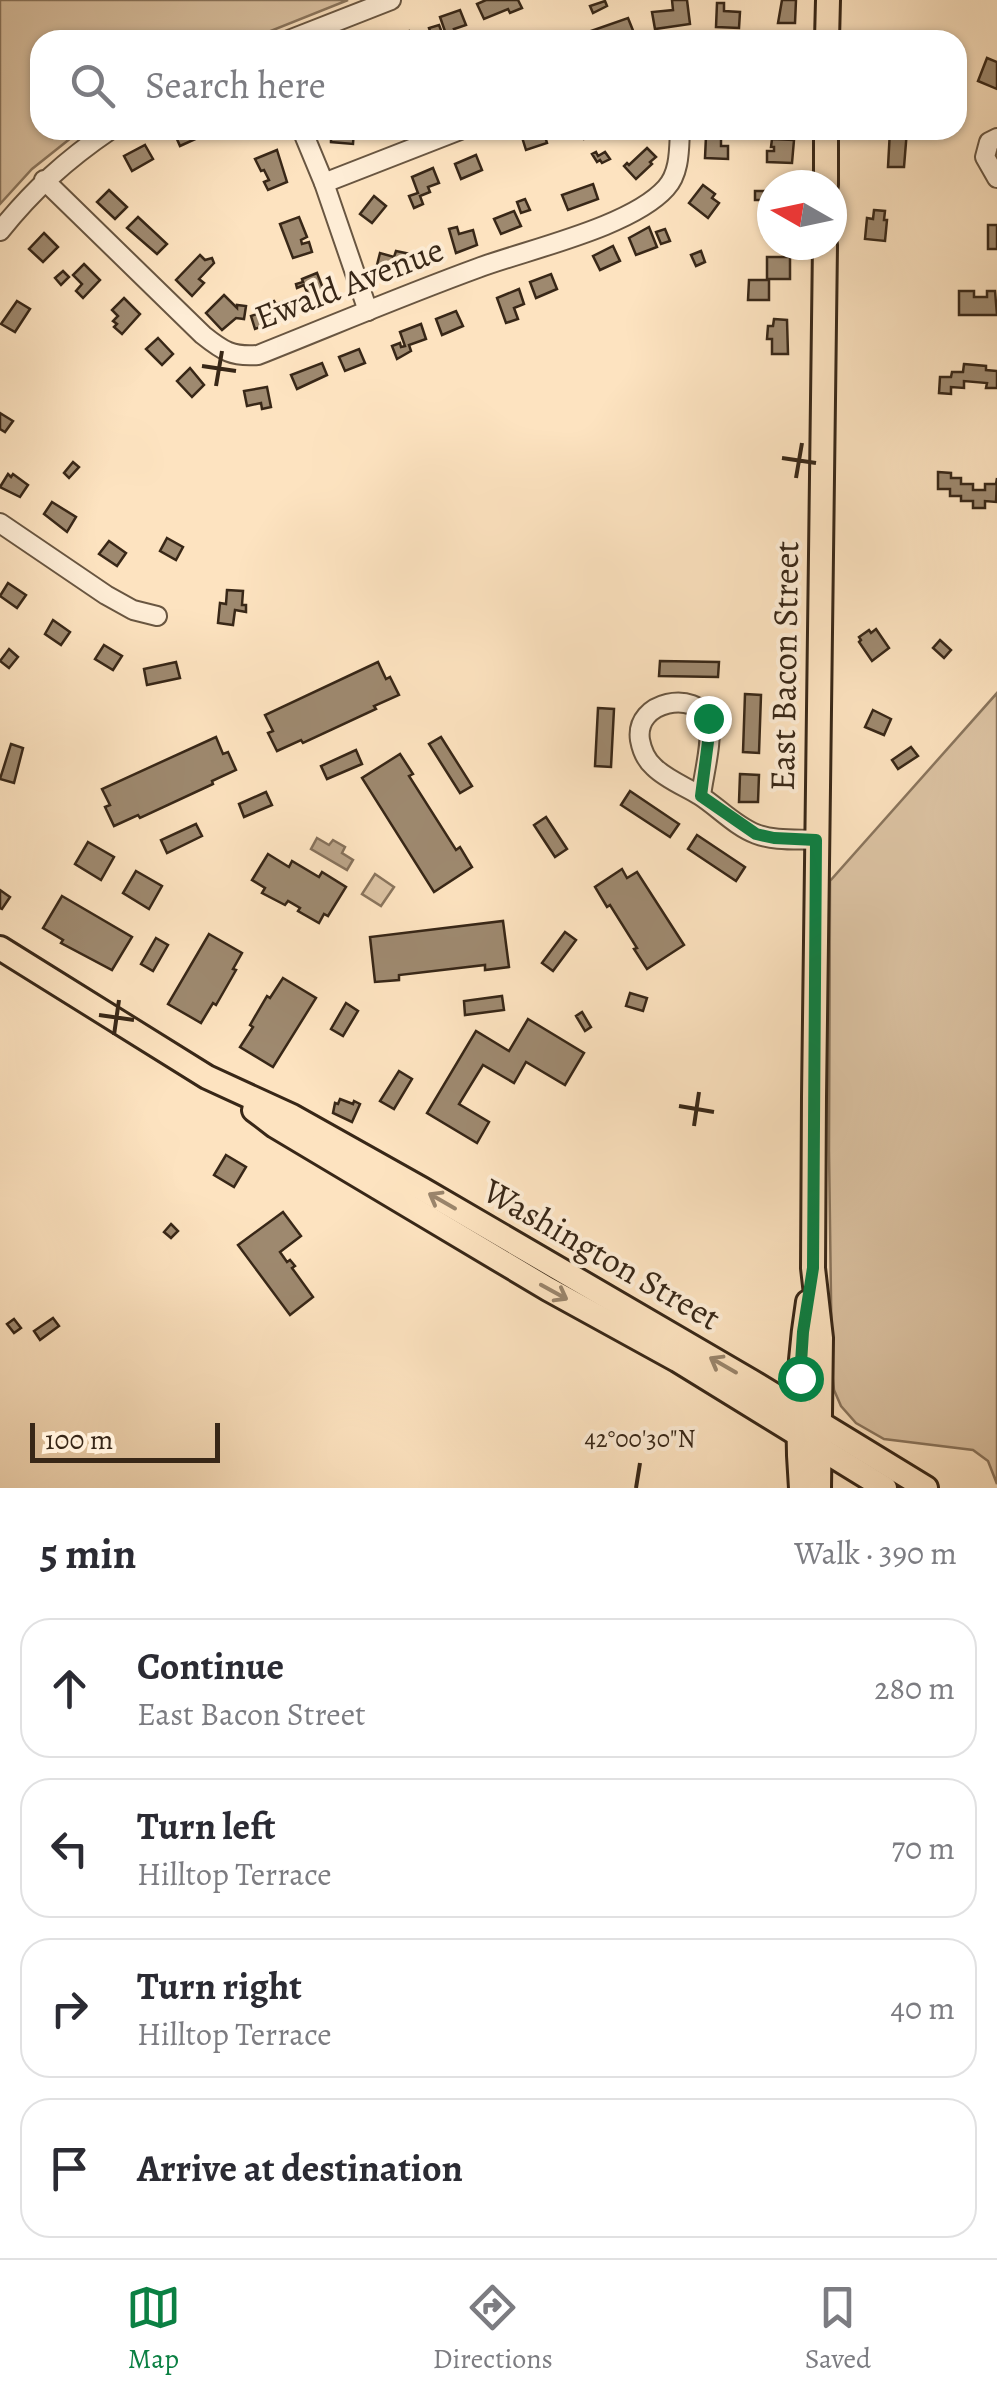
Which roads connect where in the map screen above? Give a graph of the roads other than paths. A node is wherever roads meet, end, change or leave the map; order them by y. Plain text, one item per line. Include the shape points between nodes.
1 (392, 0) edge
2 (828, 0) edge
3 (315, 30) edge
4 (827, 30) edge
5 (997, 138) edge
6 (95, 140) edge
7 (306, 140) edge
8 (434, 140) edge
9 (679, 140) edge
10 (826, 140) edge
11 (826, 170) edge
12 (997, 178) edge
13 (44, 180) junction
14 (324, 183) junction
15 (0, 231) edge
16 (825, 260) edge
17 (368, 311) junction
18 (0, 523) edge
19 (157, 616) dead end
20 (701, 796) junction
21 (816, 840) junction
22 (0, 948) edge
23 (813, 1268) junction
24 (797, 1422) junction
25 (820, 1424) junction
26 (820, 1449) junction
27 (801, 1488) edge
28 (819, 1488) edge
29 (886, 1488) edge
30 (926, 1488) edge

1 - 3 street
2 - 4 main road
5 - 12 street via 985,157
6 - 13 street
7 - 14 street
8 - 14 street
9 - 17 street, Ewald Avenue via 668,186 642,209
10 - 11 main road
13 - 15 street
13 - 17 street, Ewald Avenue via 203,335 238,356
14 - 17 street
16 - 21 main road, East Bacon Street
18 - 19 street via 106,596
20 - 20 street via 642,752 644,717 658,705 696,706 708,718
20 - 21 street via 756,834
21 - 23 main road, East Bacon Street
22 - 24 main road, Washington Street via 206,1077 422,1189
23 - 24 main road, East Bacon Street
23 - 25 main road, East Bacon Street
24 - 25 main road, Washington Street
24 - 26 main road, Washington Street
24 - 27 main road, East Bacon Street
25 - 26 main road, East Bacon Street
25 - 30 main road, Washington Street
26 - 28 main road, East Bacon Street
26 - 29 main road, Washington Street

